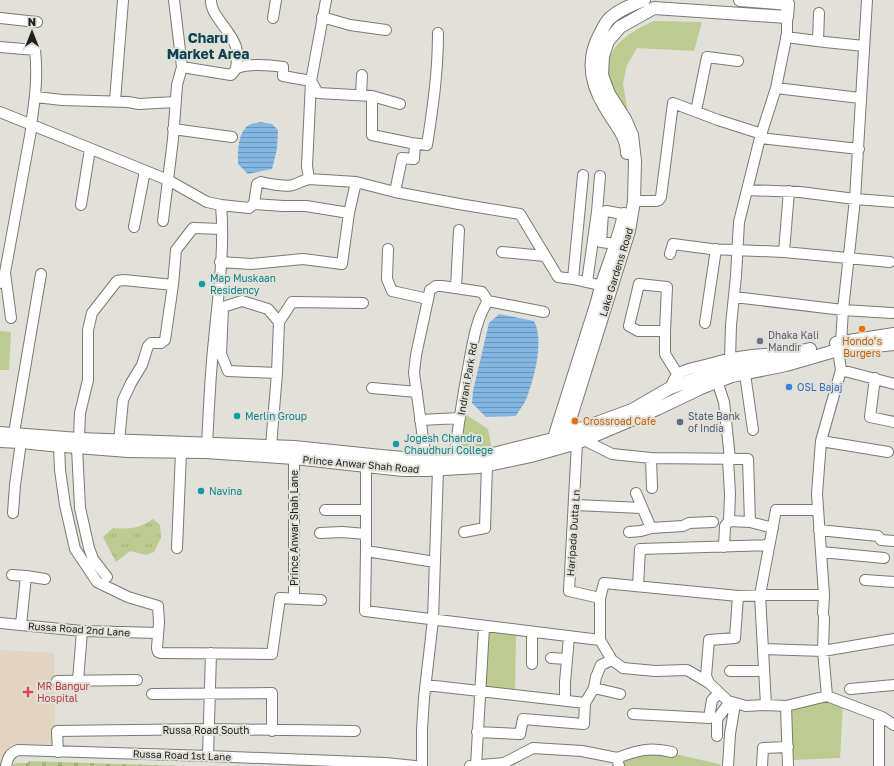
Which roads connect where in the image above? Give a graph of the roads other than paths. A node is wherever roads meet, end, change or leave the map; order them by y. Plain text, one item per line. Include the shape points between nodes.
1 (123, 0) edge
2 (174, 0) edge
3 (211, 0) edge
4 (276, 0) edge
5 (326, 0) edge
6 (644, 0) edge
7 (740, 0) edge
8 (867, 0) edge
9 (788, 2) edge
10 (654, 4) edge
11 (674, 4) edge
12 (819, 13) dead end
13 (787, 16) junction
14 (322, 17) junction
15 (0, 18) edge
16 (273, 18) dead end
17 (37, 22) dead end
18 (386, 30) dead end
19 (438, 34) dead end
20 (786, 37) junction
21 (818, 41) junction
22 (864, 46) junction
23 (0, 47) edge
24 (738, 61) dead end
25 (182, 66) junction
26 (236, 69) junction
27 (362, 76) dead end
28 (311, 81) junction
29 (776, 88) junction
30 (367, 96) junction
31 (36, 97) junction
32 (860, 98) junction
33 (115, 101) junction
34 (175, 102) junction
35 (400, 104) dead end
36 (696, 111) junction
37 (0, 112) edge
38 (31, 125) junction
39 (173, 129) junction
40 (761, 136) junction
41 (232, 137) dead end
42 (415, 144) junction
43 (90, 149) junction
44 (859, 149) junction
45 (145, 171) junction
46 (583, 176) dead end
47 (600, 176) dead end
48 (309, 179) junction
49 (168, 180) junction
50 (356, 182) junction
51 (746, 190) junction
52 (789, 191) junction
53 (394, 192) junction
54 (855, 199) junction
55 (634, 201) junction
56 (894, 202) edge
57 (254, 204) junction
58 (81, 205) dead end
59 (221, 205) junction
60 (349, 213) junction
61 (623, 214) junction
62 (163, 221) dead end
63 (134, 227) dead end
64 (222, 229) junction
65 (459, 230) dead end
66 (616, 244) junction
67 (388, 249) dead end
68 (716, 249) junction
69 (738, 250) junction
70 (502, 252) dead end
71 (784, 252) junction
72 (670, 254) dead end
73 (545, 256) junction
74 (848, 259) junction
75 (220, 262) junction
76 (890, 262) dead end
77 (4, 271) junction
78 (41, 274) dead end
79 (573, 279) junction
80 (586, 282) junction
81 (0, 283) edge
82 (173, 285) junction
83 (606, 287) junction
84 (456, 288) junction
85 (734, 297) junction
86 (428, 299) junction
87 (488, 301) junction
88 (364, 303) dead end
89 (843, 310) junction
90 (544, 312) dead end
91 (892, 313) dead end
92 (11, 318) dead end
93 (279, 322) junction
94 (705, 323) dead end
95 (665, 331) junction
96 (894, 334) edge
97 (894, 344) edge
98 (840, 346) junction
99 (792, 354) junction
100 (730, 359) junction
101 (841, 370) junction
102 (277, 373) junction
103 (745, 374) junction
104 (678, 375) junction
105 (875, 378) junction
106 (718, 381) junction
107 (894, 384) edge
108 (372, 388) dead end
109 (670, 388) junction
110 (417, 392) junction
111 (460, 418) junction
112 (420, 420) junction
113 (894, 422) edge
114 (753, 430) dead end
115 (0, 433) edge
116 (565, 434) junction
117 (17, 438) junction
118 (553, 439) junction
119 (0, 441) edge
120 (119, 441) junction
121 (580, 441) junction
122 (822, 441) junction
123 (78, 443) junction
124 (207, 444) junction
125 (59, 446) junction
126 (271, 446) junction
127 (556, 450) junction
128 (182, 452) junction
129 (888, 452) dead end
130 (297, 455) junction
131 (651, 458) junction
132 (729, 459) junction
133 (426, 460) junction
134 (454, 460) junction
135 (487, 465) junction
136 (366, 466) junction
137 (438, 469) junction
138 (652, 488) dead end
139 (636, 492) dead end
140 (575, 506) junction
141 (642, 508) junction
142 (325, 510) dead end
143 (366, 510) junction
144 (818, 510) junction
145 (13, 513) dead end
146 (729, 521) junction
147 (713, 522) dead end
148 (750, 522) junction
149 (772, 528) junction
150 (646, 529) junction
151 (819, 530) junction
152 (464, 532) dead end
153 (629, 532) dead end
154 (320, 533) dead end
155 (366, 534) junction
156 (894, 541) edge
157 (769, 545) junction
158 (724, 547) junction
159 (177, 548) dead end
160 (640, 549) junction
161 (366, 551) junction
162 (821, 552) junction
163 (884, 558) dead end
164 (435, 562) junction
165 (12, 575) dead end
166 (26, 576) junction
167 (107, 577) dead end
168 (44, 578) dead end
169 (865, 580) dead end
170 (894, 582) edge
171 (638, 586) junction
172 (760, 595) junction
173 (738, 596) junction
174 (824, 596) junction
175 (294, 598) junction
176 (600, 598) junction
177 (321, 600) dead end
178 (433, 620) junction
179 (0, 623) edge
180 (21, 625) junction
181 (484, 627) junction
182 (82, 631) junction
183 (532, 633) junction
184 (158, 634) junction
185 (569, 637) junction
186 (894, 638) edge
187 (600, 640) junction
188 (763, 649) junction
189 (823, 651) junction
190 (211, 653) junction
191 (551, 658) dead end
192 (567, 659) junction
193 (612, 660) junction
194 (532, 664) dead end
195 (730, 671) dead end
196 (764, 671) junction
197 (78, 680) junction
198 (137, 680) dead end
199 (57, 681) dead end
200 (709, 684) junction
201 (426, 685) junction
202 (894, 685) edge
203 (594, 688) junction
204 (850, 689) dead end
205 (480, 692) junction
206 (210, 693) junction
207 (719, 693) junction
208 (152, 694) dead end
209 (620, 694) dead end
210 (827, 696) junction
211 (565, 701) junction
212 (585, 703) junction
213 (732, 703) junction
214 (766, 705) junction
215 (786, 706) junction
216 (894, 713) edge
217 (634, 714) dead end
218 (881, 716) junction
219 (894, 724) edge
220 (209, 729) junction
221 (272, 731) junction
222 (355, 731) dead end
223 (477, 732) junction
224 (717, 736) dead end
225 (788, 747) junction
226 (58, 752) junction
227 (672, 752) dead end
228 (208, 756) junction
229 (618, 762) edge
230 (6, 766) edge
231 (415, 766) edge
232 (422, 766) edge
233 (470, 766) edge
234 (476, 766) edge
235 (728, 766) edge
236 (762, 766) edge
237 (788, 766) edge
238 (879, 766) edge

1 - 33 street
2 - 25 street
3 - 26 street via 213,11 229,32 236,47
4 - 16 street
5 - 14 street
6 - 61 main road, Lake Gardens Road via 608,20 596,41 591,58 594,86 622,133 627,150 627,185
7 - 9 main road
8 - 22 street
9 - 13 main road
10 - 11 main road, Lake Gardens Road
10 - 55 main road, Lake Gardens Road via 620,26 608,41 603,56 602,75 609,94 625,118 632,135 635,161
11 - 13 main road, Lake Gardens Road
12 - 21 street
13 - 20 street
14 - 18 street via 350,25
14 - 28 street
15 - 17 street
19 - 42 street via 438,64 427,145
20 - 21 street
20 - 29 street
21 - 22 street
22 - 32 street
23 - 31 street via 35,50
24 - 36 street via 707,57
25 - 26 street via 230,75
25 - 34 street
26 - 28 street via 264,65 283,66 284,76
27 - 30 street
28 - 30 street via 318,93
28 - 48 street via 307,166
29 - 32 street
29 - 40 street
30 - 35 street
30 - 42 street via 372,135
31 - 33 street
31 - 38 street
32 - 44 street
33 - 34 street via 139,104
34 - 39 street
36 - 40 street
36 - 55 street via 673,103 661,197 656,201
37 - 38 street
38 - 43 street
38 - 77 street
39 - 41 street
39 - 49 street
40 - 44 street
40 - 51 street
42 - 53 street via 414,159 402,158
43 - 45 street
43 - 58 street
44 - 54 street
45 - 49 street
45 - 63 street
46 - 79 street
47 - 80 street
48 - 50 street
48 - 57 street via 292,185 261,182 257,184
49 - 59 street via 207,202
49 - 62 street
50 - 53 street
50 - 60 street
51 - 52 street
51 - 69 street via 739,222
52 - 54 street
52 - 71 street
53 - 73 street via 520,214
54 - 56 street
54 - 74 street
55 - 83 main road, Lake Gardens Road via 629,231
57 - 59 street via 249,208
57 - 60 street via 306,206
59 - 64 street
60 - 75 street via 342,264 303,259 251,264
61 - 66 main road, Lake Gardens Road
61 - 66 street via 603,213 601,242
64 - 75 street
64 - 82 street via 193,228 176,250
65 - 84 street
66 - 83 main road, Lake Gardens Road
67 - 86 street via 387,279 392,291
68 - 69 street
68 - 72 street via 673,244
68 - 94 street
69 - 71 street
69 - 85 street
70 - 73 street
71 - 74 street
73 - 79 street via 558,277
74 - 76 street
74 - 89 street
75 - 124 street
77 - 81 street via 4,278
77 - 92 street
78 - 117 street
79 - 80 street
80 - 83 street
82 - 120 street via 165,340 161,343 150,343 142,365 130,383 123,400
82 - 123 street via 117,281 92,313 88,330 88,380 80,413
83 - 116 main road, Lake Gardens Road
83 - 118 main road, Lake Gardens Road via 596,308
84 - 86 street via 436,286 430,290
84 - 87 street via 482,292
85 - 89 street
85 - 100 street
86 - 110 street via 416,355 414,373
87 - 90 street
87 - 111 street, Indrani Park Rd via 482,309 476,330
88 - 93 street via 292,302
89 - 91 street
89 - 98 street
93 - 102 street
93 - 102 street via 268,309 242,301 223,307 221,354 228,371
95 - 95 street via 638,331 629,326 639,284 666,287
95 - 104 street via 665,354
96 - 98 main road, Prince Anwar Shah Road
97 - 98 main road, Prince Anwar Shah Road
98 - 99 main road, Prince Anwar Shah Road
98 - 101 street
98 - 103 main road, Prince Anwar Shah Road via 786,365
99 - 100 street via 755,354
99 - 109 main road, Prince Anwar Shah Road via 722,369
100 - 104 street via 690,369
101 - 105 street
101 - 122 street
102 - 126 street
103 - 106 main road, Prince Anwar Shah Road
103 - 114 street
104 - 109 street
105 - 107 street
105 - 113 street via 870,417
106 - 121 main road, Prince Anwar Shah Road
106 - 132 street via 724,402
108 - 110 street
109 - 116 main road, Prince Anwar Shah Road via 632,410
110 - 112 street
111 - 112 street
111 - 134 street, Indrani Park Rd
112 - 133 street
115 - 117 main road, Prince Anwar Shah Road
116 - 118 main road, Prince Anwar Shah Road
116 - 127 main road, Lake Gardens Road
117 - 119 main road, Prince Anwar Shah Road
117 - 123 main road, Prince Anwar Shah Road
117 - 125 main road, Prince Anwar Shah Road
117 - 145 street
118 - 127 main road, Lake Gardens Road
118 - 134 main road, Prince Anwar Shah Road via 489,455
120 - 123 main road, Prince Anwar Shah Road
120 - 124 main road, Prince Anwar Shah Road
121 - 127 main road, Prince Anwar Shah Road
121 - 131 street via 612,454
121 - 140 street, Haripada Dutta Ln
122 - 129 street
122 - 144 street
123 - 125 main road, Prince Anwar Shah Road
123 - 128 main road, Prince Anwar Shah Road via 128,451
123 - 167 street via 80,508 87,541 93,559
124 - 126 main road, Prince Anwar Shah Road
125 - 184 street, Prince Anwar Shah Lane via 65,505 76,549 97,582 128,597 158,606
126 - 130 main road, Prince Anwar Shah Road
127 - 135 main road, Prince Anwar Shah Road
128 - 130 main road, Prince Anwar Shah Road
128 - 159 street
130 - 133 main road, Prince Anwar Shah Road
130 - 136 main road, Prince Anwar Shah Road
130 - 175 street, Prince Anwar Shah Lane
131 - 132 street
131 - 138 street
132 - 146 street
132 - 148 street via 748,459
133 - 134 main road, Prince Anwar Shah Road
135 - 137 main road, Prince Anwar Shah Road
135 - 152 street via 485,528
136 - 137 main road, Prince Anwar Shah Road via 403,470
136 - 143 street
137 - 164 street
139 - 141 street
140 - 141 street
140 - 176 street, Haripada Dutta Ln via 569,591
141 - 150 street
142 - 143 street
143 - 155 street
144 - 149 street via 776,510
144 - 151 street
146 - 148 street
146 - 158 street via 725,526
147 - 150 street
148 - 149 street
149 - 157 street
150 - 153 street
150 - 160 street
151 - 156 street via 866,534 878,536 881,540
151 - 162 street
154 - 155 street
155 - 161 street
157 - 158 street
157 - 172 street
158 - 160 street
160 - 171 street
161 - 164 street
161 - 178 street via 365,611
162 - 163 street
162 - 174 street
164 - 178 street
165 - 166 street
166 - 168 street
166 - 180 street
169 - 170 street
171 - 173 street
171 - 176 street via 604,583
172 - 173 street
172 - 174 street
172 - 188 street
173 - 200 street via 735,638 709,640 706,676
174 - 189 street
175 - 177 street
175 - 190 street, Prince Anwar Shah Lane via 280,598 272,654
176 - 187 street
178 - 181 street
178 - 201 street
179 - 180 street, Russa Road 2nd Lane
180 - 182 street, Russa Road 2nd Lane
181 - 183 street
181 - 205 street
182 - 184 street, Russa Road 2nd Lane
182 - 197 street
183 - 185 street
183 - 194 street
184 - 190 street, Prince Anwar Shah Lane via 158,652
185 - 187 street
185 - 192 street
186 - 189 street
187 - 193 street
188 - 189 street
188 - 196 street
189 - 210 street
190 - 206 street
191 - 192 street
192 - 211 street
193 - 200 street via 623,668 687,670
193 - 203 street via 601,665
195 - 196 street
196 - 214 street
197 - 198 street
197 - 199 street
200 - 207 street
201 - 205 street
201 - 232 street
202 - 204 street
203 - 209 street
203 - 212 street
205 - 211 street
205 - 223 street
206 - 208 street
206 - 220 street
206 - 221 street via 272,693
207 - 213 street
207 - 217 street via 712,700 709,718
210 - 215 street
210 - 218 street
211 - 212 street
212 - 223 street via 584,724 523,719 520,734
213 - 214 street via 746,706
213 - 224 street via 717,719
213 - 235 street
214 - 215 street
215 - 225 street
216 - 218 street
218 - 219 street
218 - 238 street
220 - 221 street, Russa Road South
220 - 226 street, Russa Road South via 58,731
220 - 228 street
221 - 222 street, Russa Road South
223 - 234 street
225 - 236 street via 763,748
225 - 237 street
226 - 228 street, Russa Road 1st Lane
226 - 230 street, Russa Road 1st Lane via 18,750 9,755
227 - 229 street via 657,748 635,751
228 - 231 street, Russa Road 1st Lane
229 - 234 street via 582,751 534,748 504,763
233 - 234 street

